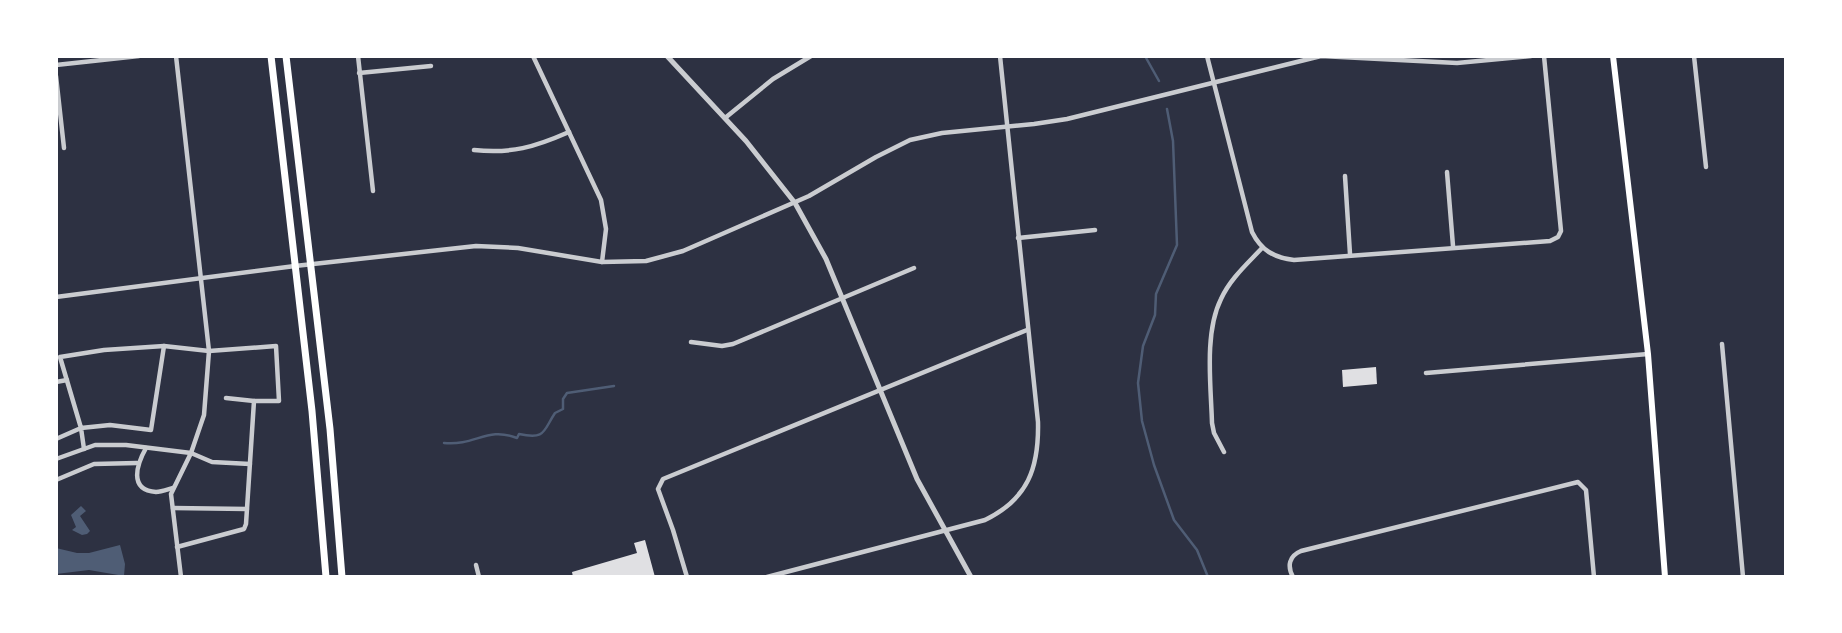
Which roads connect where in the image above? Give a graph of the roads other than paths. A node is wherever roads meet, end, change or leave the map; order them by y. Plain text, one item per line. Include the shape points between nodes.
1 (139, 56) edge
2 (176, 56) edge
3 (271, 56) edge
4 (286, 56) edge
5 (358, 56) edge
6 (533, 56) edge
7 (667, 56) edge
8 (811, 56) edge
9 (1000, 56) edge
10 (1207, 56) edge
11 (1321, 56) edge
12 (1531, 56) edge
13 (1544, 56) edge
14 (1613, 56) edge
15 (1694, 56) edge
16 (803, 58) edge
17 (1425, 59) edge
18 (56, 65) edge
19 (431, 66) dead end
20 (359, 72) junction
21 (56, 76) edge
22 (1213, 82) junction
23 (725, 118) junction
24 (1007, 125) junction
25 (569, 132) junction
26 (64, 148) dead end
27 (474, 150) dead end
28 (1706, 167) dead end
29 (1447, 172) dead end
30 (1345, 176) dead end
31 (373, 191) dead end
32 (795, 202) junction
33 (1094, 230) dead end
34 (1018, 238) junction
35 (1453, 246) junction
36 (1262, 248) junction
37 (1350, 254) junction
38 (602, 262) junction
39 (311, 265) junction
40 (295, 266) junction
41 (914, 268) dead end
42 (201, 278) junction
43 (56, 297) edge
44 (841, 298) junction
45 (1027, 330) junction
46 (691, 342) dead end
47 (1722, 344) dead end
48 (164, 346) junction
49 (209, 351) junction
50 (1647, 354) junction
51 (58, 357) edge
52 (1426, 373) dead end
53 (67, 380) junction
54 (56, 382) edge
55 (879, 390) junction
56 (226, 398) dead end
57 (254, 401) junction
58 (81, 428) junction
59 (56, 439) edge
60 (146, 448) junction
61 (84, 449) junction
62 (1224, 452) dead end
63 (191, 453) junction
64 (56, 458) edge
65 (137, 463) junction
66 (250, 464) junction
67 (56, 480) edge
68 (174, 488) junction
69 (173, 508) junction
70 (247, 509) junction
71 (946, 532) junction
72 (177, 547) junction
73 (476, 565) dead end
74 (181, 577) edge
75 (326, 577) edge
76 (342, 577) edge
77 (479, 577) edge
78 (687, 577) edge
79 (767, 577) edge
80 (971, 577) edge
81 (1293, 577) edge
82 (1594, 577) edge
83 (1665, 577) edge
84 (1743, 577) edge

1 - 18 street
2 - 42 street
3 - 40 main road
4 - 39 main road
5 - 20 street
6 - 25 street
7 - 23 street
8 - 16 street
9 - 24 street
10 - 22 street
11 - 17 street
11 - 22 street
12 - 17 street via 1467,63
13 - 35 street via 1560,234 1550,241
14 - 50 main road
15 - 28 street
16 - 23 street
19 - 20 street
20 - 31 street
21 - 26 street
22 - 24 street via 1067,119
22 - 36 street via 1252,232
23 - 32 street
24 - 32 street via 909,140
24 - 34 street
25 - 27 street via 521,150
25 - 38 street via 601,200 606,229
29 - 35 street
30 - 37 street
32 - 38 street via 668,256
32 - 44 street
33 - 34 street
34 - 45 street
35 - 37 street
36 - 37 street via 1294,260
36 - 62 street via 1225,291 1212,329 1212,423
38 - 39 street via 485,246
39 - 40 street
39 - 76 main road
40 - 42 street
40 - 75 main road
41 - 44 street
42 - 43 street
42 - 49 street
44 - 46 street via 733,344
44 - 55 street
45 - 55 street
45 - 71 street via 1038,430 1033,470 1022,492 1002,512
47 - 84 street
48 - 49 street
48 - 51 street
48 - 58 street via 151,430 110,425
49 - 57 street via 276,346 279,401
49 - 63 street via 204,415
50 - 52 street
50 - 83 main road
51 - 53 street
53 - 54 street
53 - 58 street
55 - 71 street via 917,479
55 - 78 street via 659,482
56 - 57 street
57 - 66 street
58 - 59 street
58 - 61 street
60 - 61 street via 95,445
60 - 63 street
60 - 65 street
61 - 64 street
63 - 66 street via 212,462
63 - 68 street
65 - 67 street via 94,464
65 - 68 street via 136,476 143,487 156,492
66 - 70 street
68 - 69 street
69 - 70 street
69 - 72 street
70 - 72 street via 244,529
71 - 79 street
71 - 80 street
72 - 74 street
73 - 77 street
81 - 82 street via 1289,566 1295,553 1578,482 1587,490

